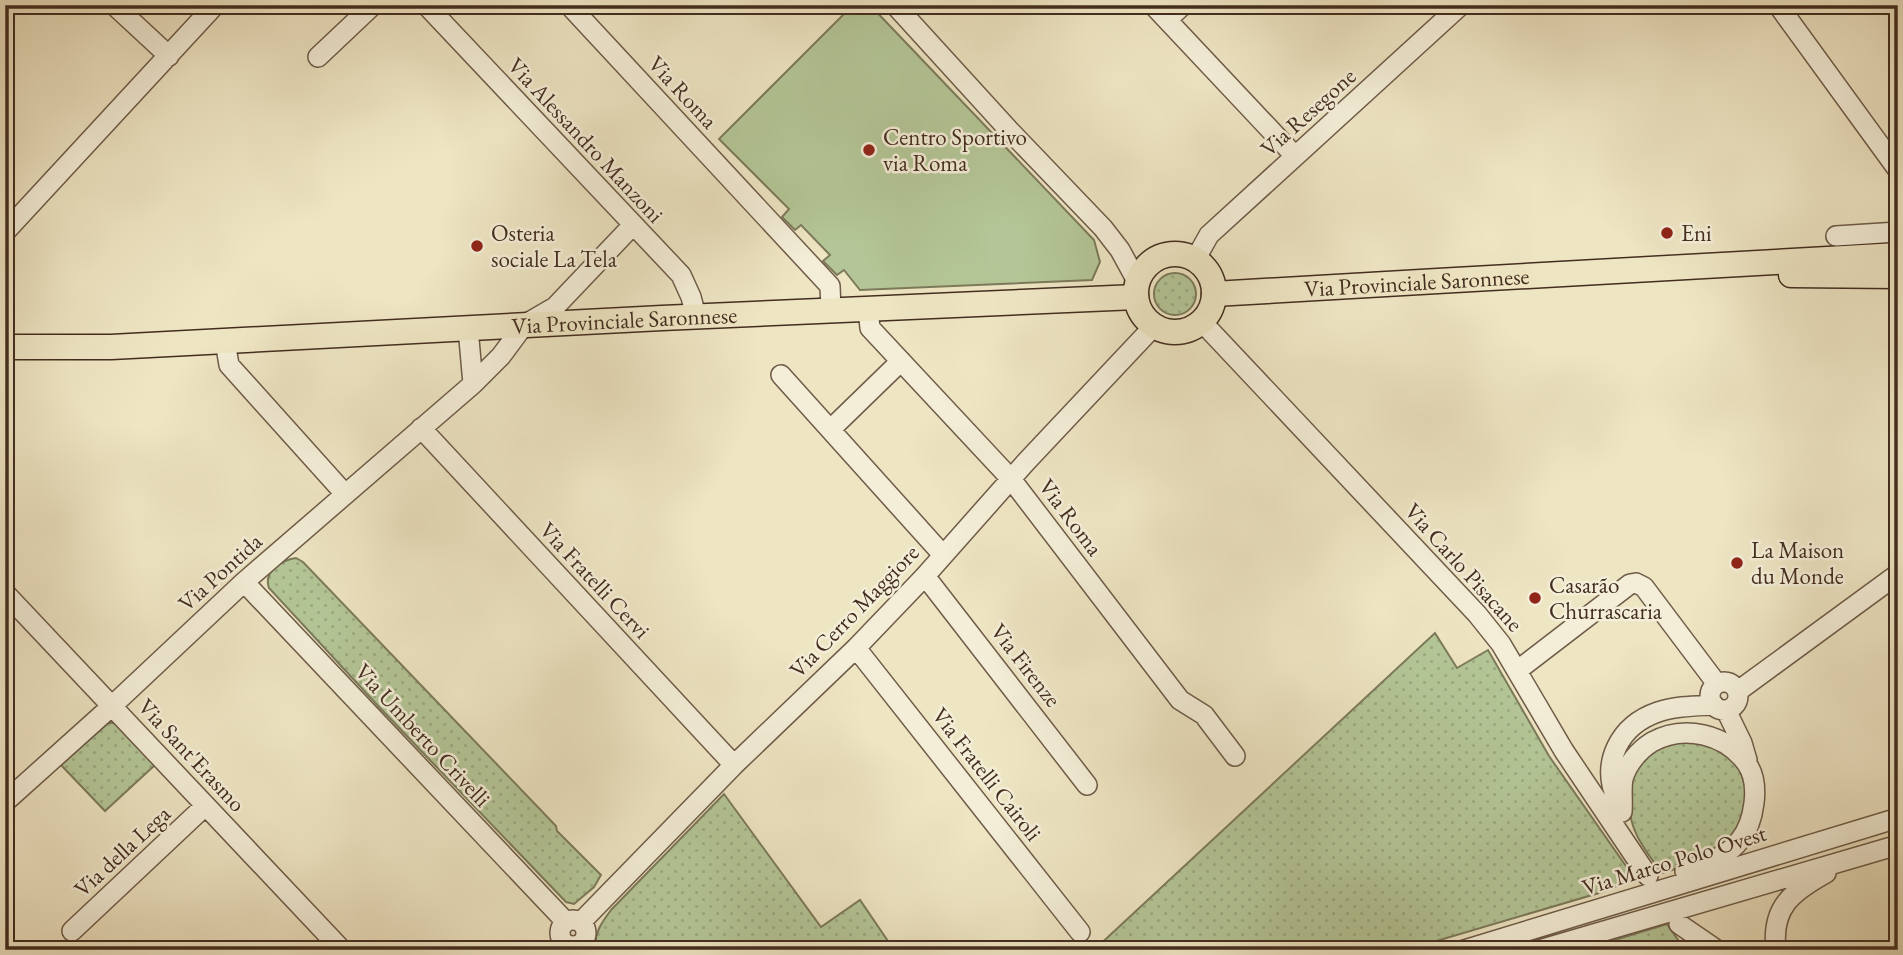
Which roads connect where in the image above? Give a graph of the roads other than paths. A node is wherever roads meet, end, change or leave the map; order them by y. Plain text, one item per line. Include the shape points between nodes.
1 (114, 5) edge
2 (215, 5) edge
3 (373, 5) edge
4 (426, 5) edge
5 (569, 5) edge
6 (895, 5) edge
7 (1153, 5) edge
8 (1183, 5) edge
9 (1461, 5) edge
10 (1778, 5) edge
11 (1167, 20) junction
12 (169, 55) junction
13 (318, 57) dead end
14 (1295, 156) junction
15 (1898, 170) edge
16 (632, 226) junction
17 (5, 232) edge
18 (1898, 233) edge
19 (1836, 236) dead end
20 (1195, 260) junction
21 (1897, 271) edge
22 (1137, 290) junction
23 (1214, 295) junction
24 (868, 309) junction
25 (831, 311) junction
26 (696, 316) junction
27 (1202, 322) junction
28 (524, 325) junction
29 (1154, 326) junction
30 (468, 328) junction
31 (225, 341) junction
32 (5, 347) edge
33 (111, 347) junction
34 (5, 359) edge
35 (901, 361) junction
36 (781, 375) dead end
37 (473, 384) junction
38 (421, 428) junction
39 (831, 429) junction
40 (1012, 479) junction
41 (345, 494) junction
42 (943, 555) junction
43 (1898, 574) edge
44 (925, 576) junction
45 (244, 582) junction
46 (5, 593) edge
47 (856, 648) junction
48 (1518, 670) junction
49 (1717, 684) junction
50 (1738, 691) junction
51 (113, 705) junction
52 (1720, 707) junction
53 (1235, 756) dead end
54 (734, 765) junction
55 (1748, 766) junction
56 (1087, 785) dead end
57 (5, 802) edge
58 (205, 806) junction
59 (1622, 811) junction
60 (1898, 818) edge
61 (1898, 845) edge
62 (1869, 853) junction
63 (1587, 912) junction
64 (72, 931) dead end
65 (1080, 932) dead end
66 (571, 938) edge
67 (342, 950) edge
68 (1464, 950) edge
69 (1539, 950) edge
70 (1693, 950) edge
71 (1717, 950) edge
72 (1776, 950) edge

1 - 12 street
2 - 12 street
3 - 13 street
4 - 16 street, Via Alessandro Manzoni
5 - 25 street, Via Roma via 830,286
6 - 22 street via 1102,228 1120,250
7 - 11 street
8 - 11 street
9 - 14 street, Via Resegone
10 - 15 street
11 - 14 street
12 - 17 street
14 - 20 street, Via Resegone via 1209,235
16 - 26 street, Via Alessandro Manzoni via 681,275
16 - 28 street via 555,307
18 - 19 street
20 - 22 main road via 1161,257 1146,267
20 - 23 main road via 1209,275
21 - 23 main road, Via Provinciale Saronnese via 1718,275 1619,271
22 - 24 main road, Via Provinciale Saronnese
22 - 29 main road via 1142,313
23 - 27 main road
24 - 25 main road, Via Provinciale Saronnese
24 - 35 street, Via Roma via 870,328
25 - 26 main road, Via Provinciale Saronnese
26 - 28 main road, Via Provinciale Saronnese
27 - 29 main road via 1179,332
27 - 48 street, Via Carlo Pisacane via 1463,597
28 - 30 main road, Via Provinciale Saronnese
28 - 37 street, Via Pontida
29 - 40 street, Via Cerro Maggiore
30 - 31 main road, Via Provinciale Saronnese
30 - 37 street
31 - 33 main road, Via Provinciale Saronnese
31 - 41 street via 229,365
32 - 33 main road, Via Provinciale Saronnese
33 - 34 main road, Via Provinciale Saronnese
35 - 39 street
35 - 40 street, Via Roma
36 - 39 street
37 - 38 street, Via Pontida
38 - 41 street, Via Pontida
38 - 54 street, Via Fratelli Cervi
39 - 42 street
40 - 42 street, Via Cerro Maggiore
40 - 53 street, Via Roma via 1180,700 1204,715
41 - 45 street, Via Pontida
42 - 44 street, Via Cerro Maggiore
43 - 50 street
44 - 47 street, Via Cerro Maggiore
44 - 56 street, Via Firenze
45 - 51 street, Via Pontida
45 - 66 street, Via Umberto Crivelli
46 - 51 street, Via Sant'Erasmo
47 - 54 street, Via Cerro Maggiore
47 - 65 street, Via Fratelli Cairoli
48 - 49 street via 1636,583 1644,587
48 - 59 street, Via Carlo Pisacane via 1564,751 1645,871
49 - 50 street via 1729,682
49 - 52 street via 1710,696
50 - 52 street via 1736,703
51 - 57 street, Via Pontida
51 - 58 street, Via Sant'Erasmo
52 - 55 street via 1742,743
52 - 59 street via 1658,712 1639,720 1626,733 1614,748 1610,772
54 - 66 street, Via Cerro Maggiore
55 - 59 street via 1711,737 1672,734 1642,748 1630,764 1623,779
55 - 63 street via 1755,802 1740,841 1725,854
58 - 64 street, Via della Lega
58 - 67 street, Via Sant'Erasmo
60 - 63 street, Via Marco Polo Ovest
61 - 62 street
62 - 69 street
62 - 72 street via 1796,891 1776,922
63 - 68 street, Via Marco Polo Ovest
70 - 71 street via 1679,924

